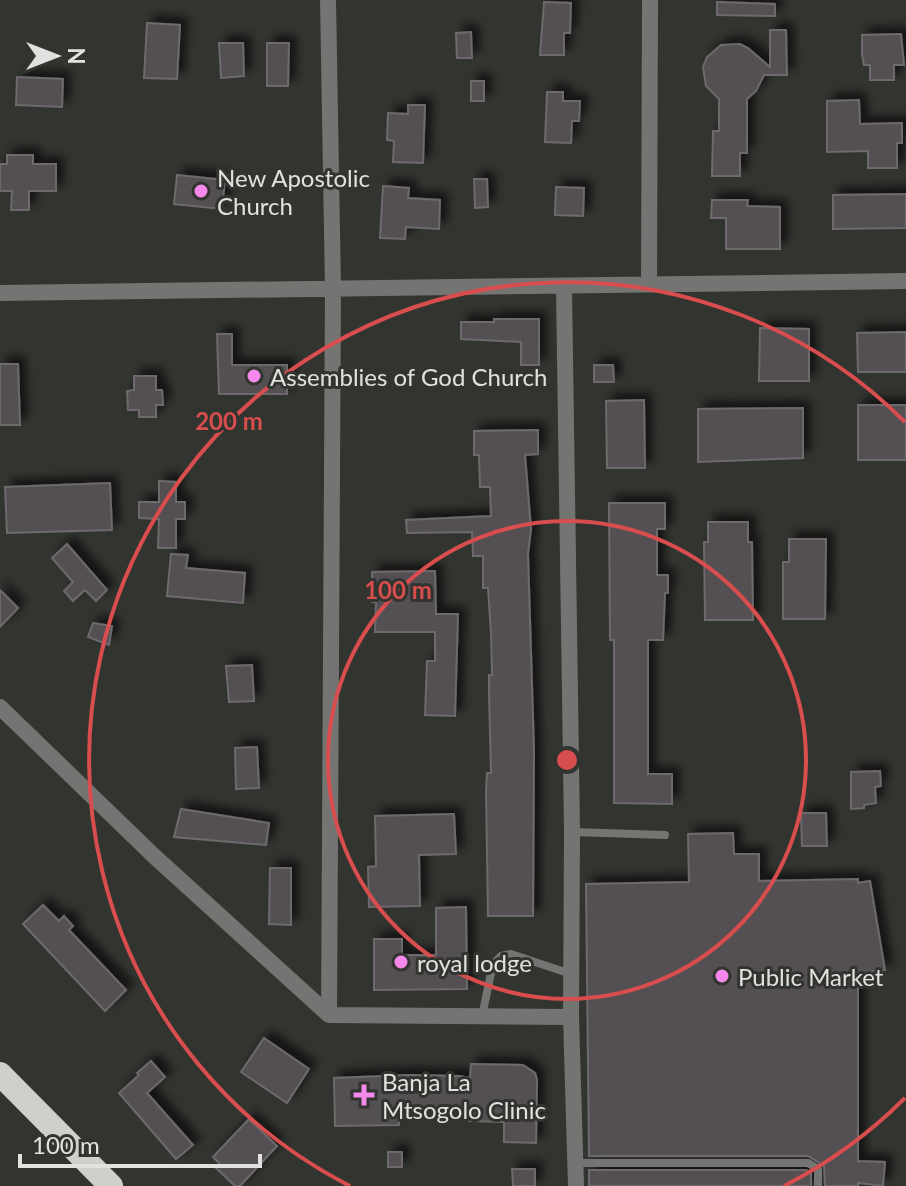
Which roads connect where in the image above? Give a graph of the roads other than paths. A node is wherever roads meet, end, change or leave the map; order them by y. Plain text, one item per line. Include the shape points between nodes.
1 (328, 0) edge
2 (650, 0) edge
3 (906, 281) edge
4 (649, 284) junction
5 (564, 287) junction
6 (333, 289) junction
7 (0, 293) edge
8 (0, 707) edge
9 (572, 832) junction
10 (665, 835) dead end
11 (572, 974) junction
12 (329, 1015) junction
13 (482, 1016) junction
14 (571, 1017) junction
15 (0, 1074) edge
16 (576, 1163) junction
17 (111, 1186) edge
18 (576, 1186) edge
19 (818, 1186) edge

1 - 6 street
2 - 4 street
3 - 4 street
4 - 5 street
5 - 6 street
5 - 9 street
6 - 7 street
6 - 12 street
8 - 12 street
9 - 10 lane
9 - 11 street
11 - 13 lane via 511,954 501,956 493,964
11 - 14 street
12 - 13 street
13 - 14 street
14 - 16 street
15 - 17 highway
16 - 18 street
16 - 19 lane via 808,1163 818,1169

